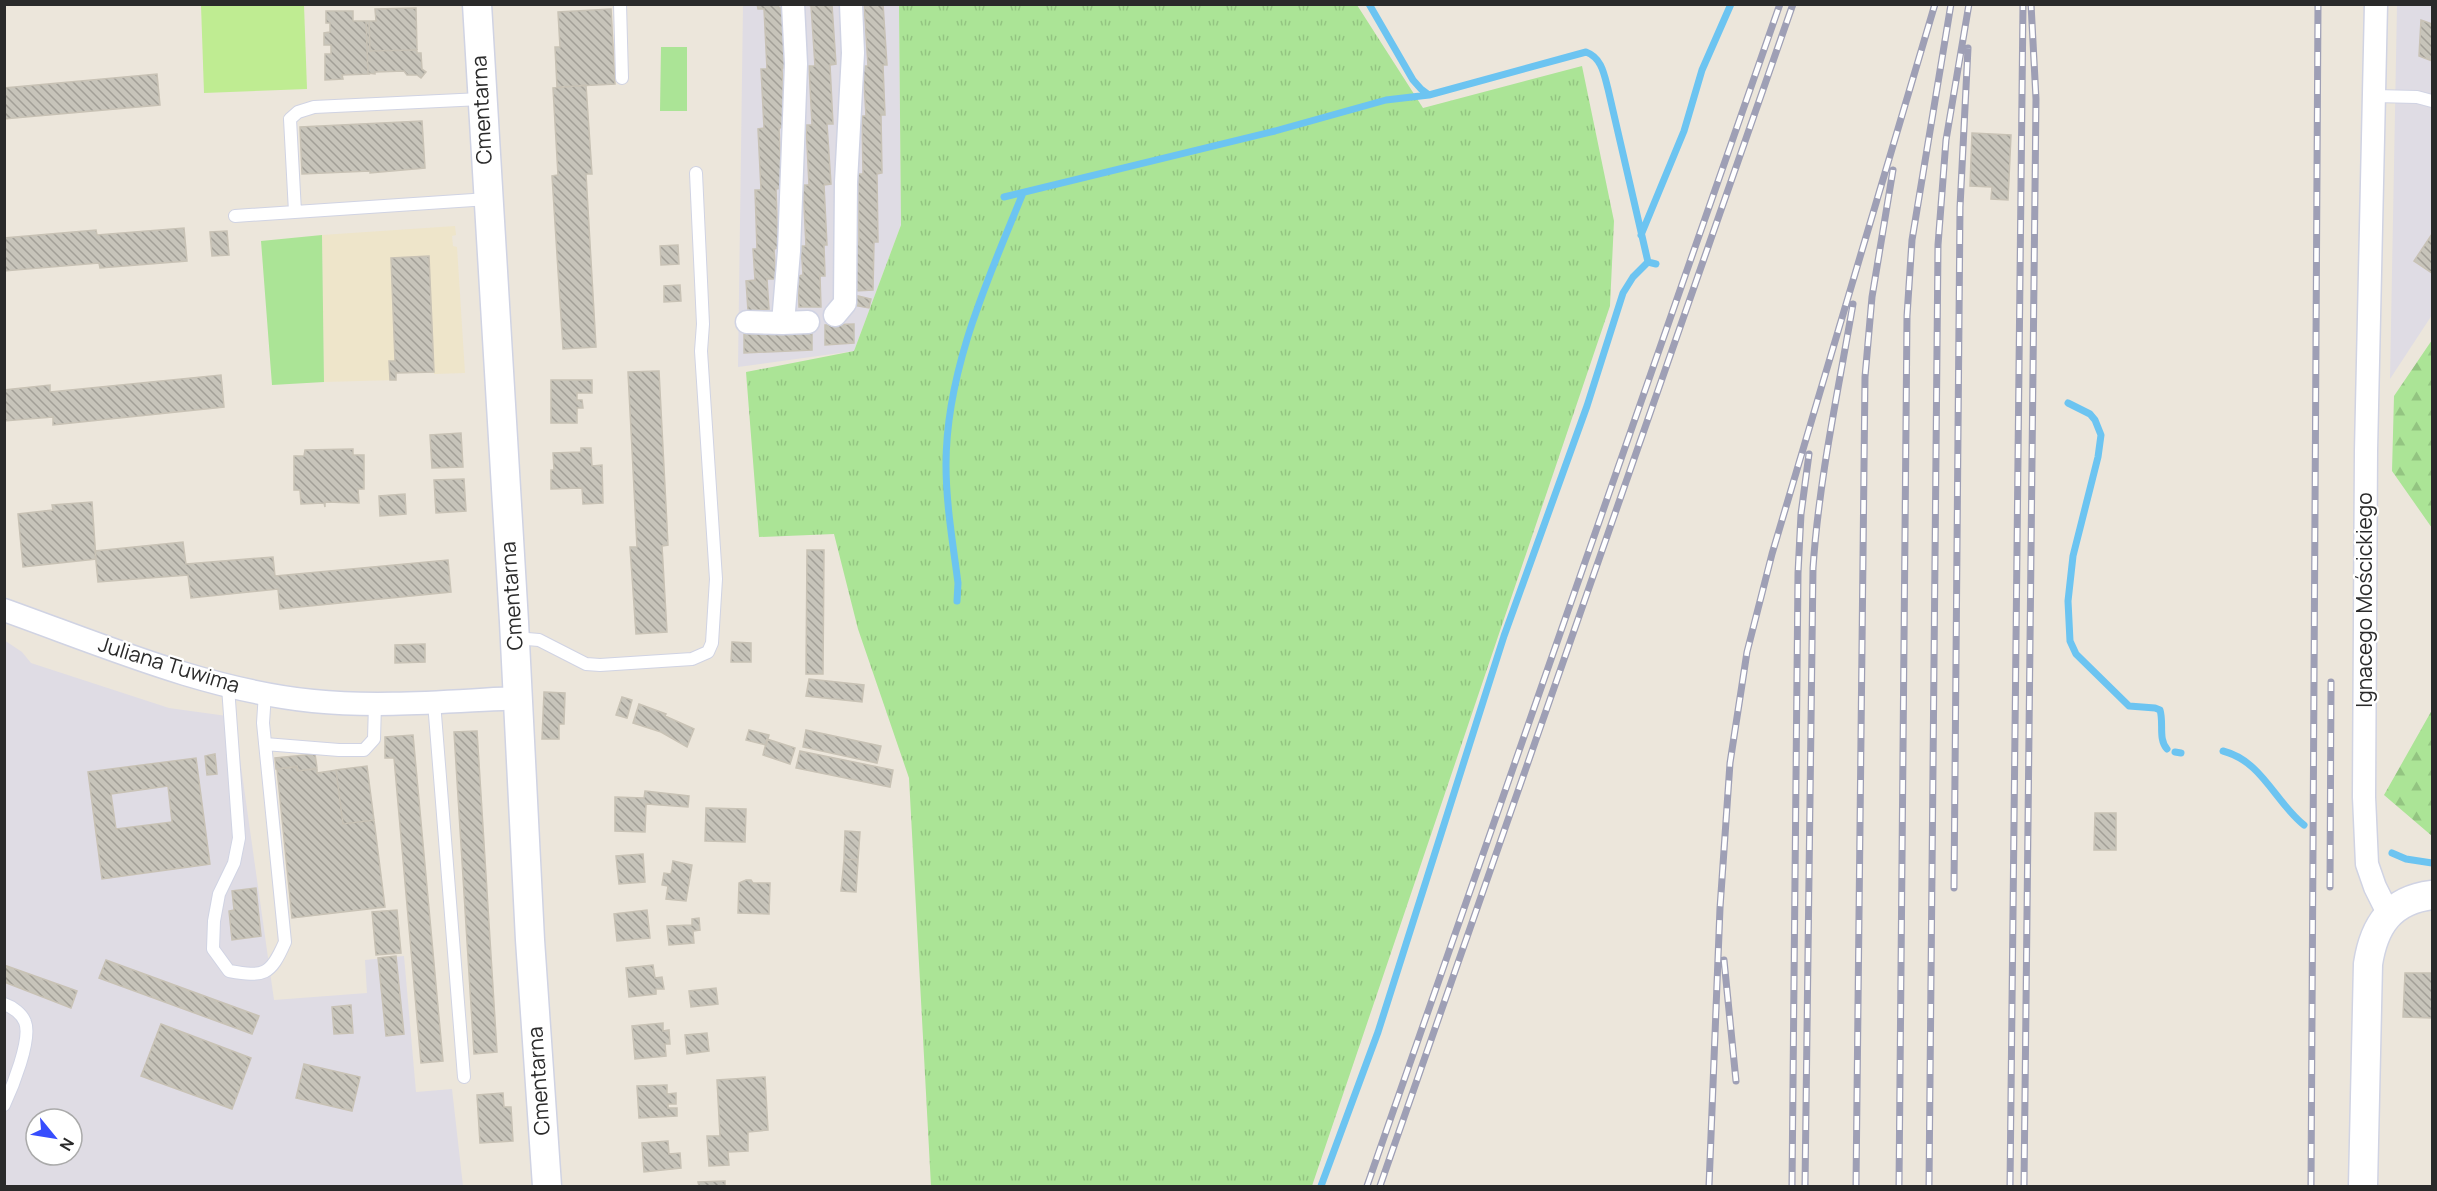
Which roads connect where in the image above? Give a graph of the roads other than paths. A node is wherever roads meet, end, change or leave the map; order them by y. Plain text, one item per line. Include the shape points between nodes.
1 (477, 4) edge
2 (620, 4) edge
3 (793, 4) edge
4 (851, 4) edge
5 (2376, 4) edge
6 (622, 78) dead end
7 (2375, 96) junction
8 (481, 99) junction
9 (2433, 101) edge
10 (696, 173) dead end
11 (488, 199) junction
12 (295, 212) junction
13 (235, 216) dead end
14 (835, 315) dead end
15 (747, 322) dead end
16 (808, 322) dead end
17 (783, 323) junction
18 (4, 610) edge
19 (514, 638) junction
20 (228, 687) junction
21 (265, 693) junction
22 (518, 698) junction
23 (434, 702) junction
24 (375, 704) junction
25 (265, 744) junction
26 (2433, 895) edge
27 (2389, 915) junction
28 (4, 1004) edge
29 (464, 1077) dead end
30 (4, 1106) edge
31 (547, 1186) edge
32 (2363, 1186) edge

1 - 8 street, Cmentarna
2 - 6 lane
3 - 17 street via 796,64
4 - 14 street via 854,53 846,182 845,303
5 - 7 street, Ignacego Mościckiego
7 - 9 lane
7 - 27 street, Ignacego Mościckiego via 2366,451 2364,797 2367,864
8 - 11 street, Cmentarna
8 - 12 lane via 314,106 298,112 290,119
10 - 19 lane via 704,324 701,351 716,579 712,644 708,652 692,659 600,665 586,664 539,639
11 - 12 lane
11 - 19 street, Cmentarna
12 - 13 lane
15 - 17 street
16 - 17 street
18 - 20 street, Juliana Tuwima
19 - 22 street, Cmentarna
20 - 21 street, Juliana Tuwima
20 - 25 lane via 239,838 234,863 219,894 213,949 229,971 255,976 275,964 285,942
21 - 24 street, Juliana Tuwima via 312,701
21 - 25 lane
22 - 23 street, Juliana Tuwima
22 - 31 street, Cmentarna
23 - 24 street, Juliana Tuwima
23 - 29 lane
24 - 25 lane via 374,739 364,750
26 - 27 street via 2413,899
27 - 32 street via 2376,933 2368,964
28 - 30 lane via 14,1007 26,1023 27,1041

